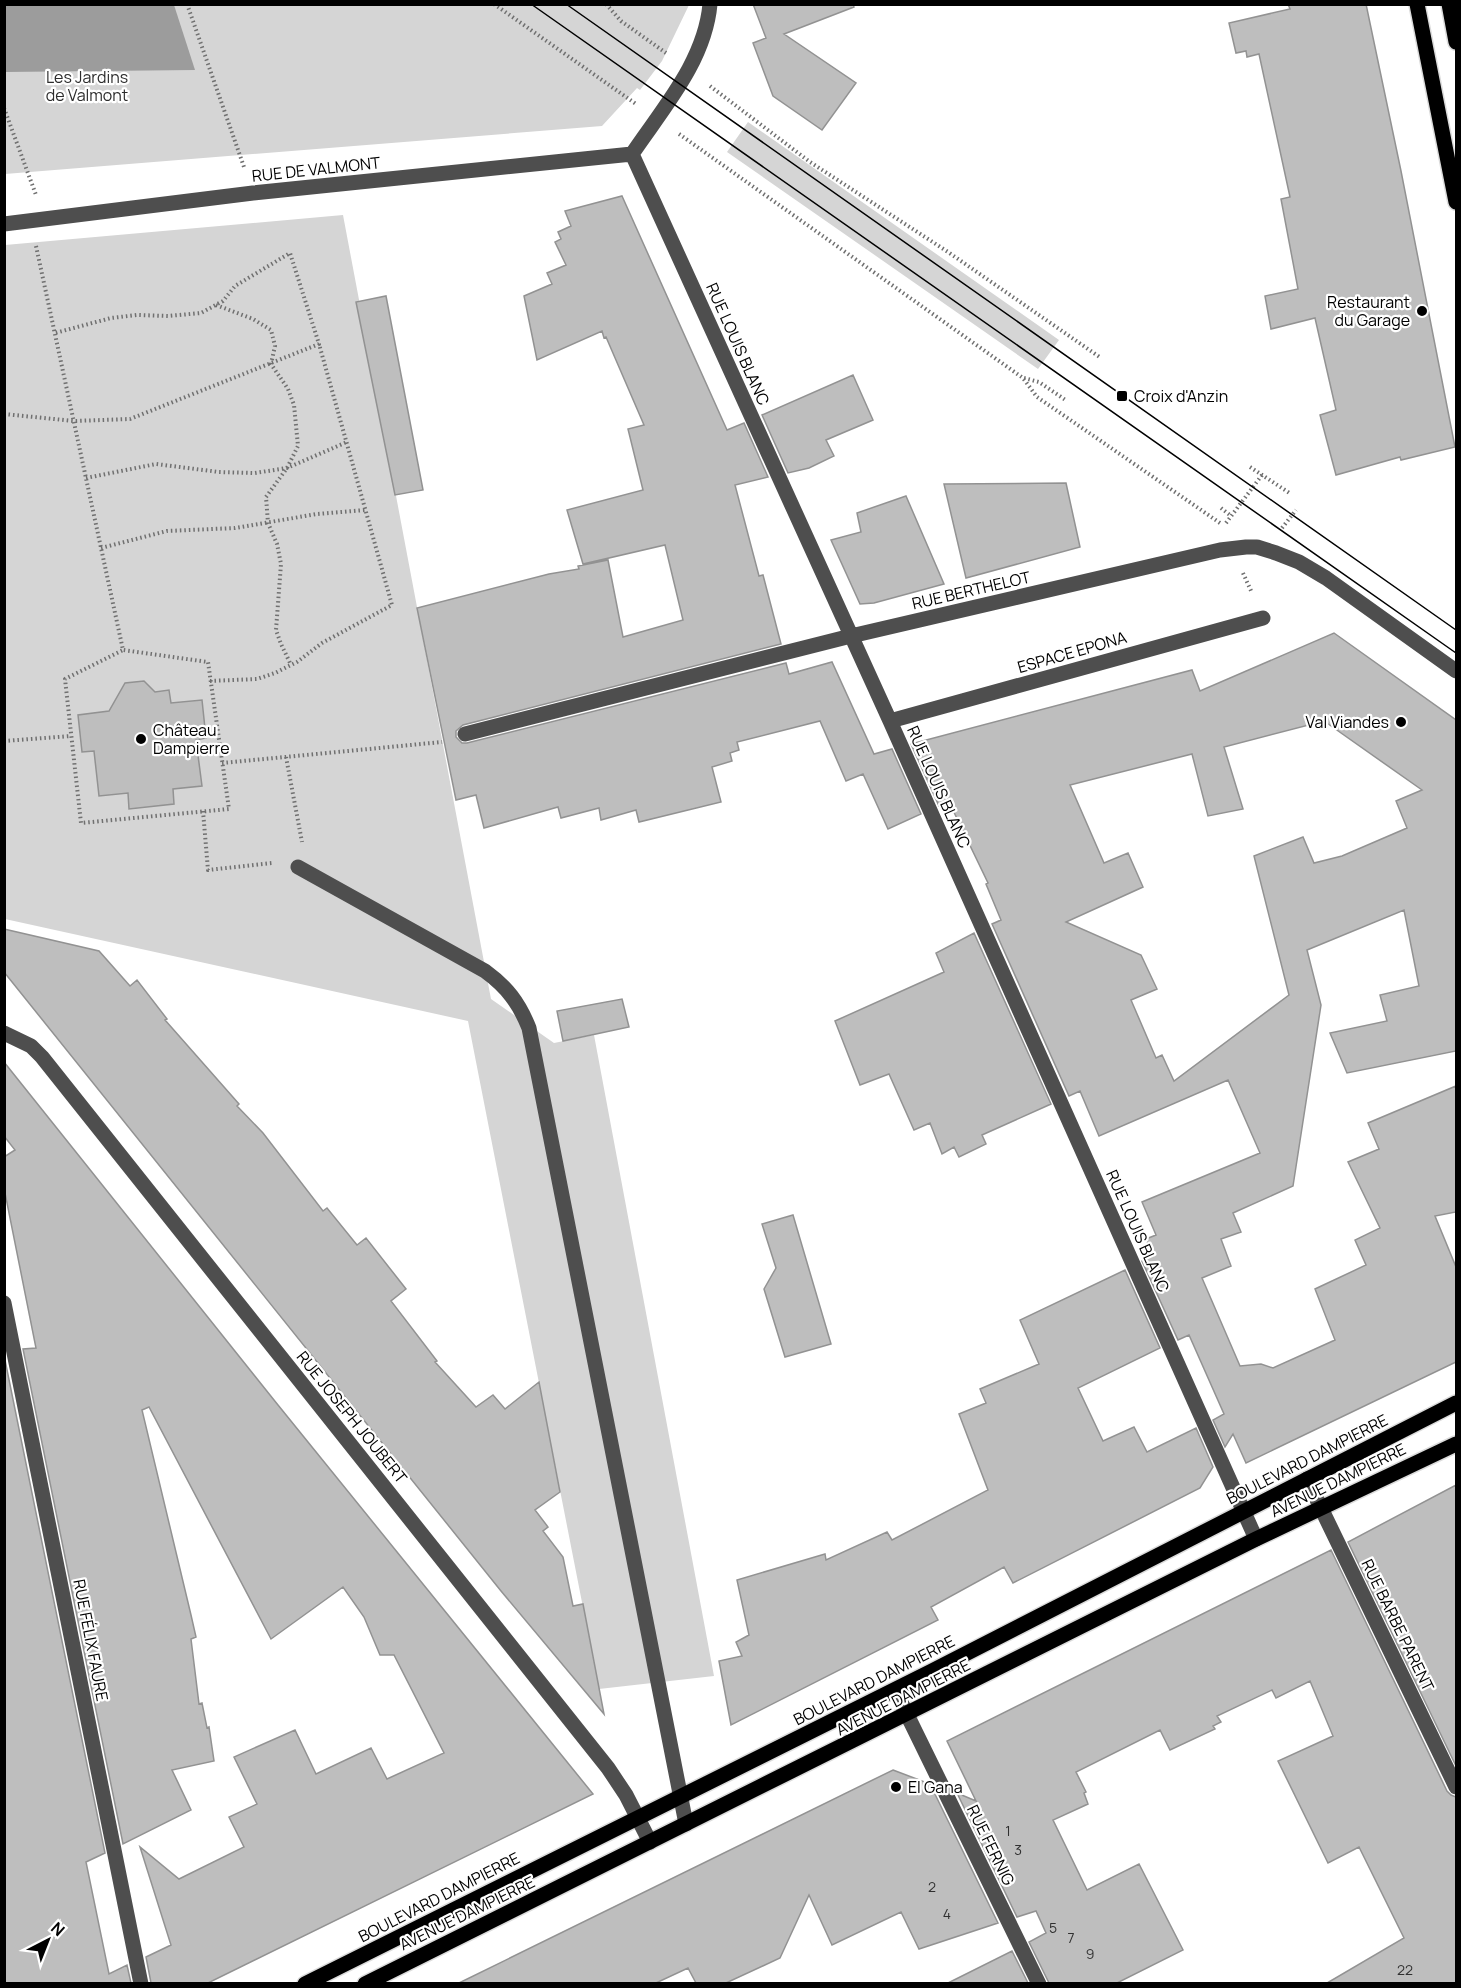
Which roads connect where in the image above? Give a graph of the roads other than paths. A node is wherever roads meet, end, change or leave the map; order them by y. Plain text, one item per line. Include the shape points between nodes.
1 (710, 4) edge
2 (1417, 4) edge
3 (1449, 4) edge
4 (1456, 42) edge
5 (632, 154) junction
6 (1456, 202) edge
7 (4, 224) edge
8 (1263, 618) dead end
9 (851, 636) junction
10 (1456, 670) edge
11 (890, 721) junction
12 (465, 734) road end
13 (302, 869) road end
14 (4, 1033) edge
15 (4, 1303) edge
16 (1456, 1403) edge
17 (1456, 1444) edge
18 (1307, 1479) junction
19 (1321, 1508) junction
20 (1243, 1512) junction
21 (1256, 1539) junction
22 (895, 1690) junction
23 (906, 1715) junction
24 (1456, 1787) edge
25 (681, 1796) junction
26 (638, 1818) junction
27 (686, 1824) junction
28 (650, 1842) junction
29 (141, 1983) edge
30 (305, 1983) edge
31 (366, 1983) edge
32 (1039, 1983) edge

1 - 5 street via 703,39 691,65
2 - 6 main road
3 - 4 main road
5 - 7 street, RUE DE VALMONT via 253,193
5 - 9 street, RUE LOUIS BLANC
8 - 11 street, ESPACE EPONA
9 - 10 street, RUE BERTHELOT via 1246,547 1276,552 1314,570
9 - 11 street, RUE LOUIS BLANC
9 - 12 street, RUE BERTHELOT
11 - 20 street, RUE LOUIS BLANC
13 - 25 street via 485,971 522,1009
14 - 26 street, RUE JOSEPH JOUBERT via 31,1046 42,1057 608,1768
15 - 29 street, RUE FÉLIX FAURE
16 - 18 main road, BOULEVARD DAMPIERRE
17 - 19 main road, AVENUE DAMPIERRE
18 - 19 street, RUE BARBE PARENT
18 - 20 main road, BOULEVARD DAMPIERRE
19 - 21 main road, AVENUE DAMPIERRE
19 - 24 street, RUE BARBE PARENT
20 - 21 street, RUE LOUIS BLANC
20 - 22 main road, BOULEVARD DAMPIERRE
21 - 23 main road, AVENUE DAMPIERRE
22 - 23 street, RUE FERNIG
22 - 25 main road, BOULEVARD DAMPIERRE
23 - 27 main road, AVENUE DAMPIERRE
23 - 32 street, RUE FERNIG
25 - 26 main road, BOULEVARD DAMPIERRE
25 - 27 street
26 - 28 street, RUE JOSEPH JOUBERT
26 - 30 main road, BOULEVARD DAMPIERRE
27 - 28 main road, AVENUE DAMPIERRE
28 - 31 main road, AVENUE DAMPIERRE

